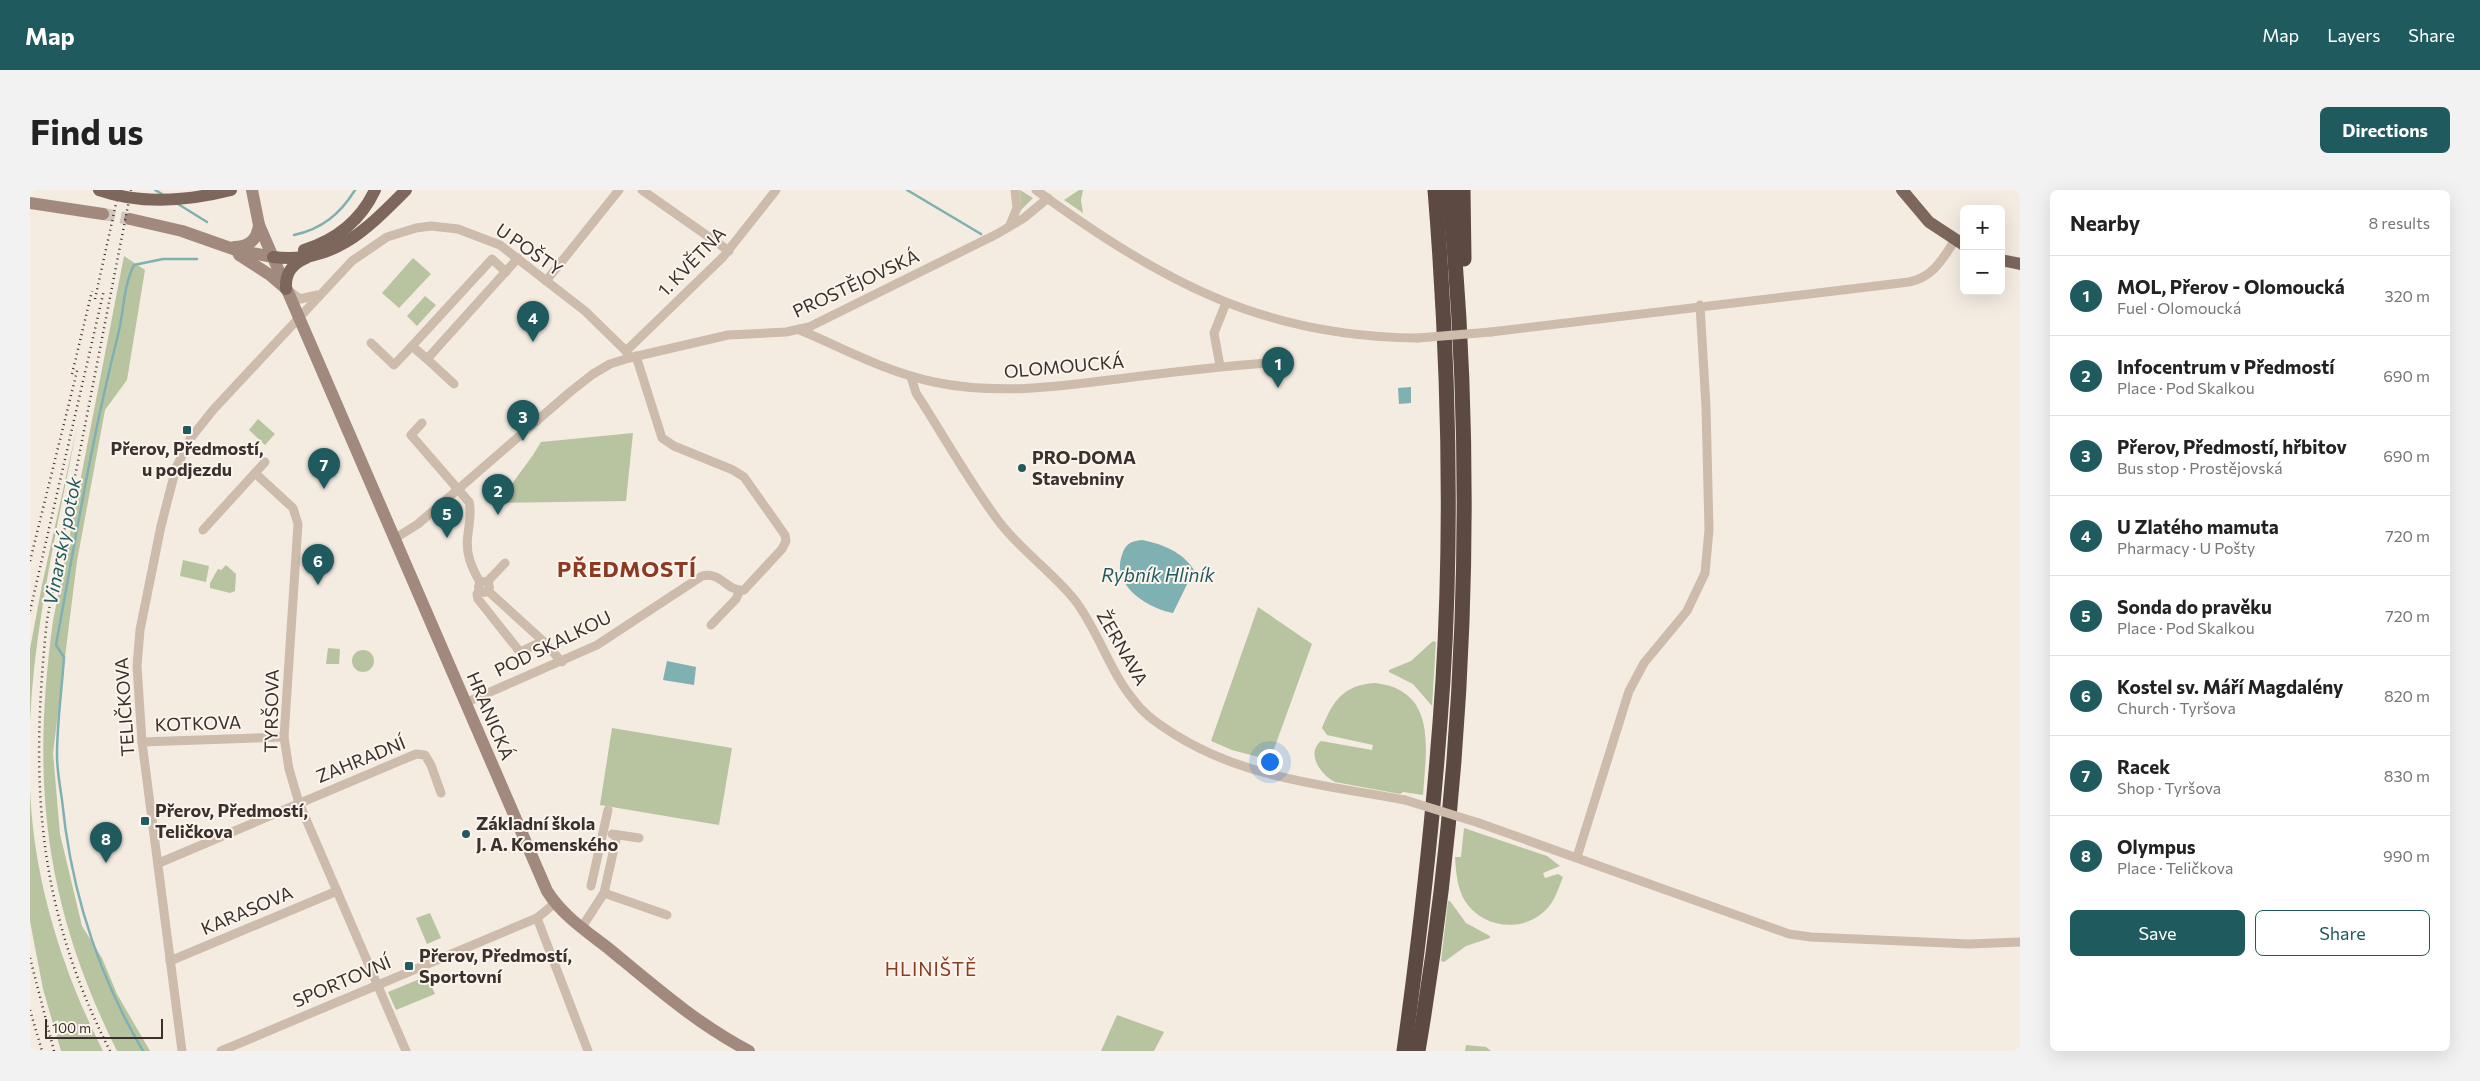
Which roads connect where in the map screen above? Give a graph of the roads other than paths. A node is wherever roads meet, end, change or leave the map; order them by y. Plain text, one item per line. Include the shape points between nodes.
1 (99, 190) edge
2 (231, 190) edge
3 (252, 190) edge
4 (375, 190) edge
5 (406, 190) edge
6 (619, 190) edge
7 (642, 190) edge
8 (776, 190) edge
9 (1015, 190) edge
10 (1036, 190) edge
11 (1435, 190) edge
12 (1449, 190) edge
13 (1464, 190) edge
14 (1902, 190) edge
15 (30, 197) edge
16 (1048, 198) junction
17 (30, 203) edge
18 (52, 204) junction
19 (104, 214) tunnel mouth
20 (130, 219) tunnel mouth
21 (259, 225) junction
22 (1008, 228) junction
23 (1959, 243) edge
24 (226, 247) junction
25 (729, 251) junction
26 (273, 257) junction
27 (309, 257) junction
28 (518, 258) junction
29 (2005, 261) edge
30 (2020, 264) edge
31 (506, 272) junction
32 (546, 281) junction
33 (286, 289) junction
34 (326, 289) junction
35 (1226, 303) junction
36 (1700, 305) junction
37 (298, 318) junction
38 (800, 330) junction
39 (371, 343) dead end
40 (412, 346) junction
41 (1461, 353) junction
42 (630, 355) junction
43 (427, 359) junction
44 (1279, 362) dead end
45 (1220, 366) junction
46 (911, 377) junction
47 (454, 384) dead end
48 (422, 424) dead end
49 (265, 462) dead end
50 (255, 473) junction
51 (459, 489) junction
52 (203, 530) dead end
53 (394, 539) junction
54 (505, 563) dead end
55 (484, 586) junction
56 (740, 590) junction
57 (711, 626) dead end
58 (543, 641) junction
59 (562, 662) junction
60 (465, 703) junction
61 (284, 737) junction
62 (142, 742) junction
63 (441, 793) dead end
64 (299, 803) junction
65 (608, 810) dead end
66 (603, 833) junction
67 (617, 835) junction
68 (639, 838) dead end
69 (1577, 857) junction
70 (159, 863) junction
71 (591, 886) dead end
72 (337, 892) junction
73 (604, 893) junction
74 (555, 903) junction
75 (666, 914) dead end
76 (537, 918) junction
77 (582, 927) junction
78 (2020, 942) edge
79 (170, 961) junction
80 (376, 984) junction
81 (182, 1051) edge
82 (221, 1051) edge
83 (406, 1051) edge
84 (588, 1051) edge
85 (749, 1051) edge
86 (1404, 1051) edge
87 (1418, 1051) edge

1 - 2 main road, bridge via 137,198 171,200
3 - 21 main road, HRANICKÁ
4 - 26 main road via 358,217 332,238 312,248
5 - 27 main road via 360,234
6 - 32 street
7 - 25 street
8 - 25 street, 1. KVĚTNA
9 - 22 street via 1017,208
10 - 16 street
11 - 86 highway via 1446,406 1443,677 1431,832
12 - 41 highway
13 - 41 highway
14 - 23 main road via 1929,222
15 - 18 main road
16 - 22 street, PROSTĚJOVSKÁ
16 - 35 street via 1155,269
17 - 18 main road
18 - 19 main road
20 - 24 main road via 189,233
21 - 24 main road via 250,244
21 - 26 main road, HRANICKÁ
22 - 38 street, PROSTĚJOVSKÁ
23 - 36 street via 1933,272 1914,281
24 - 26 main road
24 - 33 main road via 261,268
25 - 42 street, 1. KVĚTNA
26 - 27 main road
26 - 33 main road, HRANICKÁ
27 - 33 main road via 290,269
28 - 31 street
28 - 32 street, U POŠTY
28 - 34 street, U POŠTY via 487,238 458,229 416,228 387,237 360,253
29 - 30 main road
31 - 40 street via 492,259
31 - 43 street
32 - 42 street, U POŠTY via 589,315
33 - 34 street via 304,299
33 - 37 main road, HRANICKÁ
34 - 37 street, U POŠTY
35 - 36 street, bridge via 1321,331 1381,338 1491,332
35 - 45 street via 1214,333
36 - 69 street via 1709,530 1705,573 1688,611 1644,663 1629,691
37 - 53 main road, HRANICKÁ
37 - 62 street, TELIČKOVA via 200,425 179,460 139,642 137,684
38 - 42 street, PROSTĚJOVSKÁ via 734,334
38 - 46 street, OLOMOUCKÁ
39 - 40 street via 394,365
40 - 43 street
41 - 87 highway via 1462,601 1454,762 1446,852
42 - 51 street, PROSTĚJOVSKÁ via 585,380
42 - 56 street via 662,438 744,476 785,535 782,549 749,586
43 - 47 street
44 - 45 street, OLOMOUCKÁ
45 - 46 street, OLOMOUCKÁ via 1017,390 963,387
46 - 69 street, ŽERNAVA, bridge via 916,393 994,514 1020,546 1076,602 1125,689 1150,717 1208,753 1250,769 1272,776 1404,800
48 - 51 street via 411,435
49 - 50 street
50 - 52 street
50 - 61 street, TYRŠOVA via 293,508 298,524
51 - 53 street, PROSTĚJOVSKÁ via 418,524
51 - 55 street via 470,505 467,551 472,568
53 - 60 main road, HRANICKÁ
54 - 55 street
55 - 58 street
55 - 58 street via 477,594 478,599 520,652
56 - 57 street via 736,599
56 - 59 street, POD SKALKOU via 733,589 715,576 702,576 606,640
58 - 59 street
59 - 60 street, POD SKALKOU
60 - 74 main road, HRANICKÁ
61 - 62 street, KOTKOVA
61 - 64 street, TYRŠOVA
62 - 70 street, TELIČKOVA
63 - 64 street, ZAHRADNÍ via 425,755 416,754
64 - 70 street
64 - 72 street, TYRŠOVA
65 - 66 street
66 - 67 street
66 - 71 street
67 - 68 street
67 - 73 street
69 - 78 street, ŽERNAVA via 1789,934 1960,943
70 - 79 street, TELIČKOVA
72 - 79 street, KARASOVA
72 - 80 street, TYRŠOVA
73 - 75 street
73 - 77 street
74 - 76 street, SPORTOVNÍ
74 - 77 main road, HRANICKÁ
76 - 80 street, SPORTOVNÍ
76 - 84 street
77 - 85 main road, HRANICKÁ via 700,1022
79 - 81 street, TELIČKOVA
80 - 82 street, SPORTOVNÍ
80 - 83 street, TYRŠOVA

